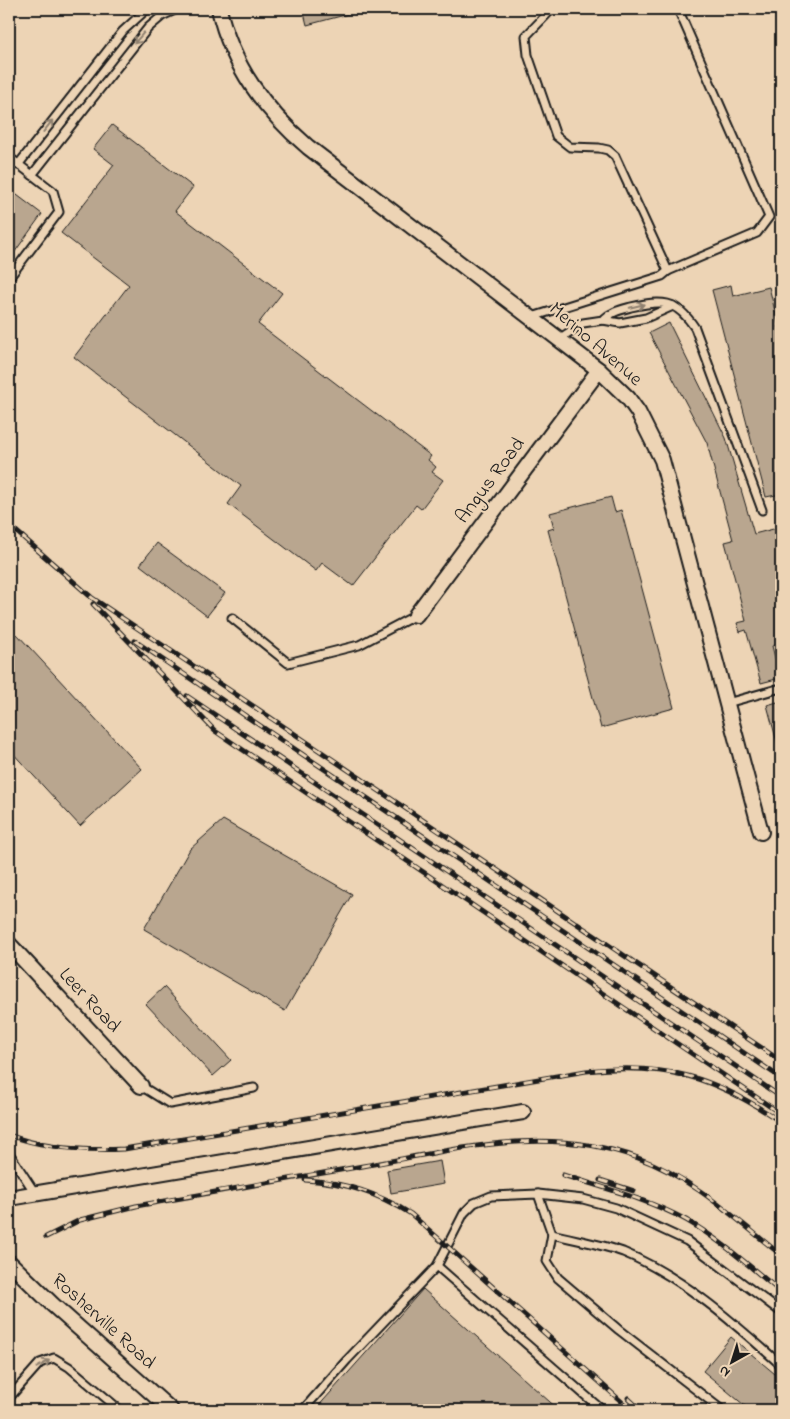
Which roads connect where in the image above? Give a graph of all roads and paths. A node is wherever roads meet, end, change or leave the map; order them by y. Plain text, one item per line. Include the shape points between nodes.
1 (147, 9) edge
2 (177, 9) edge
3 (219, 9) edge
4 (552, 9) edge
5 (678, 9) edge
6 (9, 157) edge
7 (18, 165) junction
8 (32, 175) junction
9 (668, 271) junction
10 (9, 278) edge
11 (673, 306) junction
12 (532, 317) junction
13 (602, 320) junction
14 (559, 339) junction
15 (599, 370) junction
16 (762, 510) dead end
17 (416, 615) joint
18 (232, 618) dead end
19 (781, 688) edge
20 (727, 703) junction
21 (762, 832) dead end
22 (9, 944) edge
23 (141, 1086) joint
24 (254, 1088) dead end
25 (523, 1112) dead end
26 (9, 1153) edge
27 (35, 1193) junction
28 (538, 1194) junction
29 (9, 1198) edge
30 (552, 1234) junction
31 (9, 1262) edge
32 (437, 1266) junction
33 (781, 1312) edge
34 (781, 1365) edge
35 (9, 1398) edge
36 (120, 1410) edge
37 (171, 1410) edge
38 (303, 1410) edge
39 (602, 1410) edge
40 (722, 1410) edge

7 -> 1 lane via 123,31
2 -> 8 lane via 148,28
3 - 12 street, Merino Avenue via 232,51 243,72 257,95 285,128
4 - 9 lane via 526,36 528,55 556,136 570,147 608,150 615,156
5 - 9 lane via 769,217 758,233
6 - 7 lane
7 - 8 lane
8 - 10 lane via 52,191 59,212
9 - 12 lane via 662,276
11 - 13 lane via 658,314 620,323
13 -> 11 lane via 612,312 654,302
11 - 16 lane via 695,328
12 - 14 street, Merino Avenue
13 - 14 lane via 583,324
14 - 15 street, Merino Avenue
15 - 17 street, Angus Road
15 - 20 street, Merino Avenue via 638,412 662,460
17 - 18 lane via 359,646 288,663
19 - 20 lane
20 - 21 street, Merino Avenue
22 - 23 street, Leer Road
23 - 24 lane via 170,1104
25 - 27 street
26 - 27 lane
27 - 29 street
28 - 30 lane
28 - 32 lane via 491,1196 474,1203 464,1213
28 - 33 lane via 583,1199 616,1208 688,1241
30 - 34 lane via 622,1252 677,1280
30 - 40 lane via 548,1261 558,1278
31 - 37 street, Rosherville Road
32 - 38 lane
32 - 39 lane
35 -> 36 lane via 40,1363 54,1358

